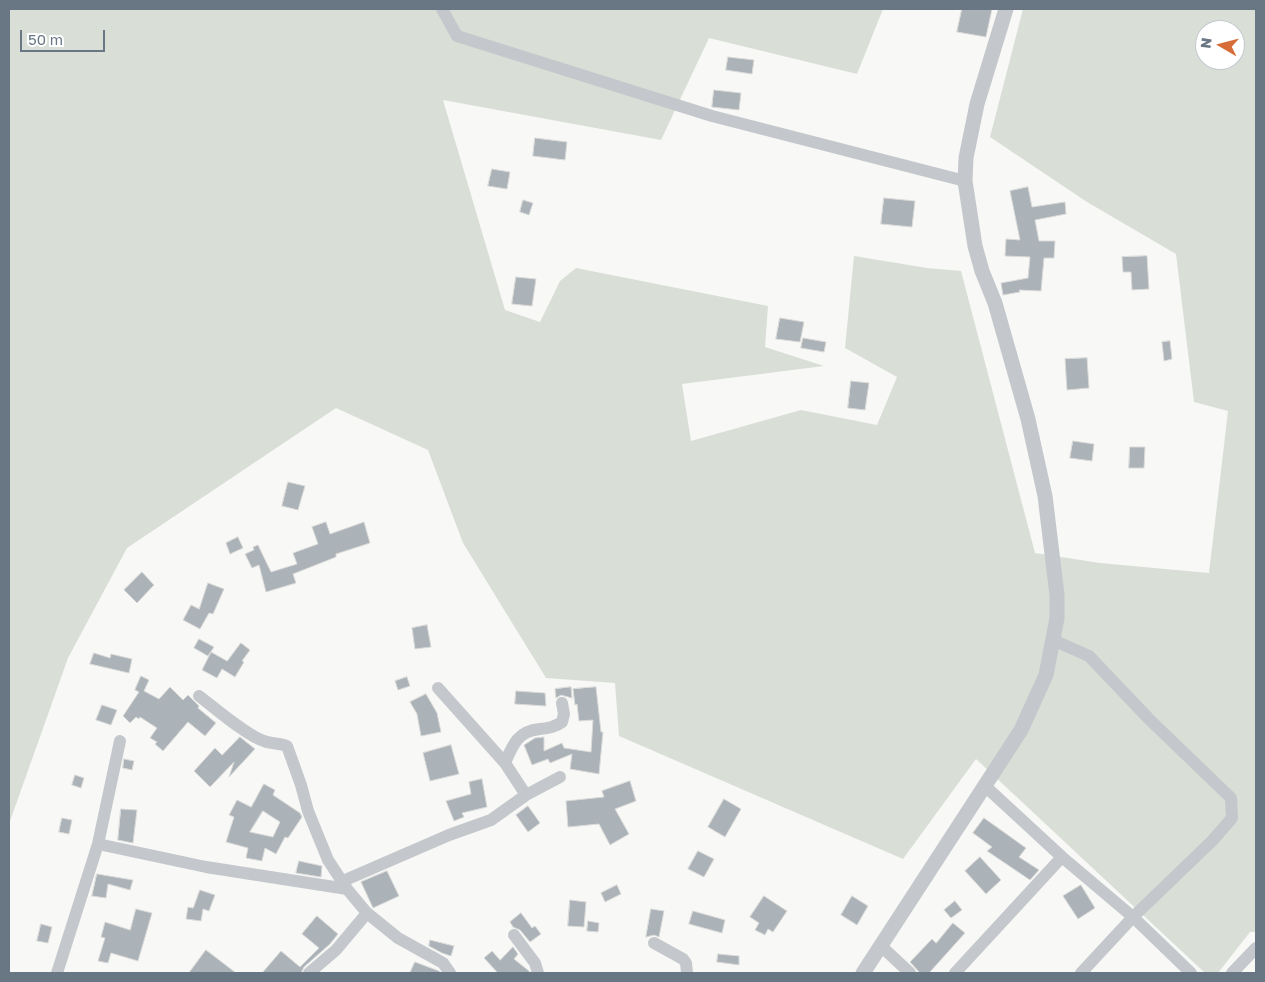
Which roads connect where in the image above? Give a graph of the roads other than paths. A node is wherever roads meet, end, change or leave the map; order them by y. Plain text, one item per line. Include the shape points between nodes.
1 (442, 9) edge
2 (1006, 9) edge
3 (965, 181) junction
4 (1053, 640) junction
5 (438, 688) dead end
6 (200, 696) dead end
7 (562, 703) dead end
8 (120, 741) dead end
9 (506, 763) junction
10 (560, 777) dead end
11 (985, 786) junction
12 (526, 795) junction
13 (98, 844) junction
14 (1062, 857) junction
15 (345, 885) junction
16 (367, 913) junction
17 (1133, 917) junction
18 (514, 935) dead end
19 (654, 943) dead end
20 (881, 946) junction
21 (1256, 948) edge
22 (57, 973) edge
23 (309, 973) edge
24 (450, 973) edge
25 (538, 973) edge
26 (687, 973) edge
27 (863, 973) edge
28 (910, 973) edge
29 (955, 973) edge
30 (1081, 973) edge
31 (1191, 973) edge
32 (1232, 973) edge

1 - 3 street via 457,36 712,116
2 - 3 street via 977,104 966,158
3 - 4 street via 975,246 1025,409 1045,496 1057,595
4 - 11 street via 1046,675 1028,714
4 - 17 street via 1089,656 1231,798 1232,818
5 - 9 street
6 - 15 street via 251,734 264,741 287,746 328,860
7 - 9 street via 562,722 518,737
8 - 13 street
9 - 12 street
10 - 12 street
11 - 14 street
11 - 20 street
12 - 15 street via 491,820 448,835
13 - 15 street via 206,867
13 - 22 street
14 - 17 street
14 - 29 street
15 - 16 street
16 - 23 street via 336,950
16 - 24 street via 398,938 439,959
17 - 30 street
17 - 31 street
18 - 25 street via 536,963
19 - 26 street via 683,959
20 - 27 street
20 - 28 street
21 - 32 street

